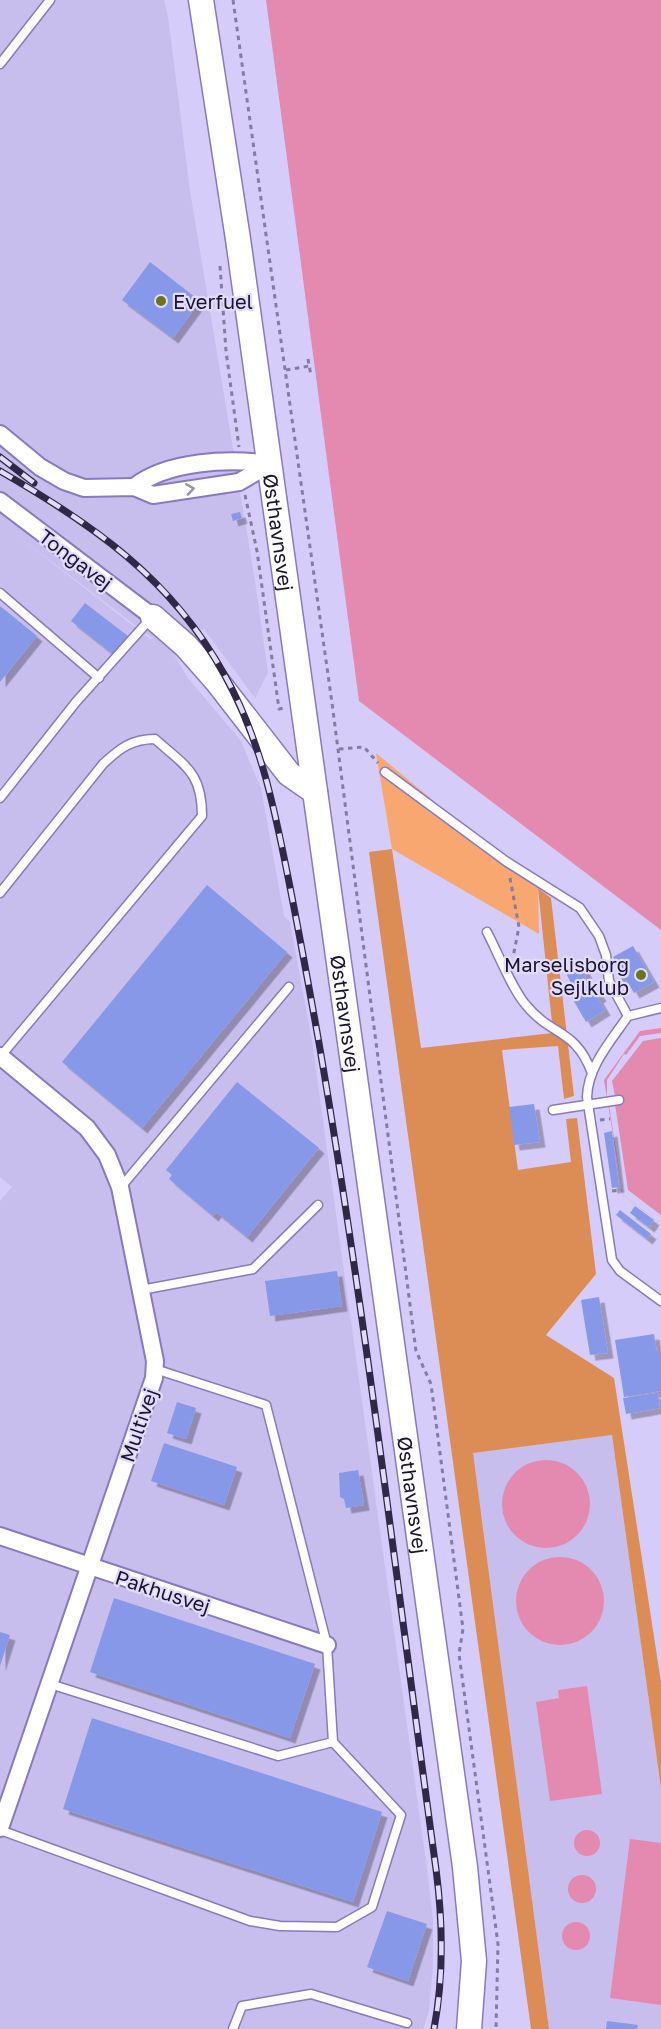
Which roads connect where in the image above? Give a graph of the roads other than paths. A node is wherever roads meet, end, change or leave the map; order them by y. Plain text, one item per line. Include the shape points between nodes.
1 (50, 0) edge
2 (201, 0) edge
3 (0, 64) edge
4 (0, 434) edge
5 (270, 464) junction
6 (134, 487) junction
7 (0, 501) edge
8 (0, 593) edge
9 (153, 617) junction
10 (99, 678) junction
11 (386, 771) road end
12 (315, 792) junction
13 (0, 798) edge
14 (0, 893) edge
15 (487, 932) dead end
16 (289, 987) dead end
17 (661, 1008) edge
18 (628, 1016) junction
19 (0, 1057) edge
20 (592, 1073) junction
21 (619, 1101) dead end
22 (588, 1105) junction
23 (553, 1110) dead end
24 (120, 1187) junction
25 (318, 1205) dead end
26 (141, 1290) junction
27 (661, 1301) edge
28 (155, 1370) junction
29 (0, 1536) edge
30 (88, 1566) junction
31 (327, 1645) junction
32 (50, 1684) junction
33 (333, 1742) junction
34 (0, 1829) edge
35 (407, 2023) dead end
36 (233, 2029) edge
37 (470, 2029) edge

1 - 3 lane
2 - 5 street, Østhavnsvej
4 - 6 street via 64,481 84,488
5 - 6 street via 227,459 150,474
6 -> 5 street via 153,495 239,482
5 - 12 street, Østhavnsvej
7 - 9 street, Tongavej
8 - 10 lane
9 - 10 lane
9 - 12 street via 216,680 289,774
10 - 13 lane
11 - 18 lane via 507,862 580,908 599,936 609,981
12 - 37 street, Østhavnsvej via 465,1867 474,1961
14 - 19 lane via 120,748 138,739 155,739 194,774 202,796 202,816
15 - 20 lane via 525,1005 571,1038 585,1054
16 - 24 lane
17 - 18 lane
18 - 20 lane
19 - 24 street, Multivej via 87,1128 107,1155
20 - 22 lane
21 - 22 lane
22 - 23 lane
22 - 27 lane via 612,1260 620,1271
24 - 26 street, Multivej
25 - 26 lane via 253,1269
26 - 28 street, Multivej
28 - 30 street, Multivej
28 - 31 lane via 266,1405
29 - 30 street, Pakhusvej
30 - 31 street, Pakhusvej
30 - 32 street, Multivej
31 - 33 lane
32 - 33 lane via 278,1756
32 - 34 street, Multivej
33 - 34 lane via 401,1815 372,1907 337,1927 250,1921
35 - 36 lane via 311,1994 242,2006

